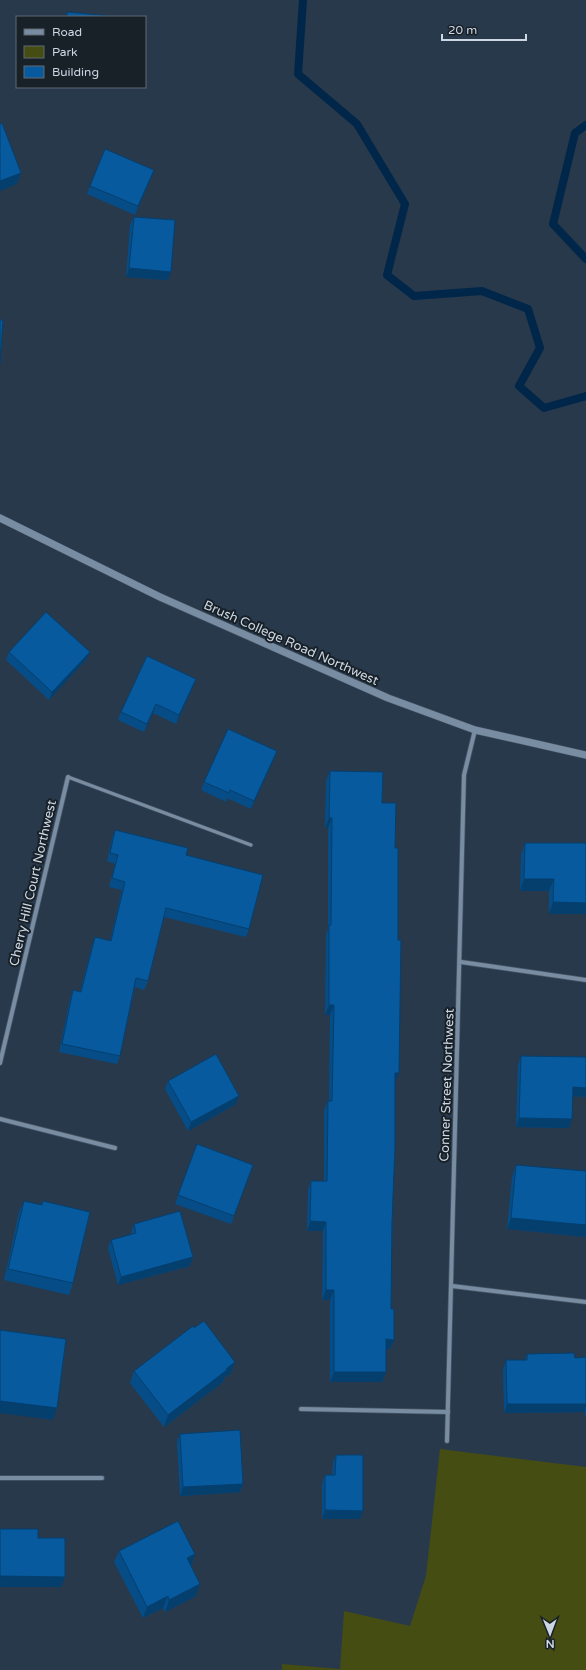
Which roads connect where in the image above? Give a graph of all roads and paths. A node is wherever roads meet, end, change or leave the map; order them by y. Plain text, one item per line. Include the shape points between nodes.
1 (0, 518) edge
2 (475, 730) junction
3 (586, 755) edge
4 (68, 777) joint
5 (251, 845) dead end
6 (460, 962) junction
7 (586, 980) edge
8 (0, 1063) edge
9 (0, 1119) edge
10 (115, 1148) dead end
11 (452, 1286) junction
12 (586, 1302) edge
13 (301, 1409) dead end
14 (448, 1412) junction
15 (447, 1441) dead end
16 (0, 1478) edge
17 (102, 1478) dead end

1 - 2 street, Brush College Road Northwest via 160,598 305,663 388,698
2 - 3 street, Brush College Road Northwest
2 - 6 street, Conner Street Northwest via 464,776
4 - 5 lane
4 - 8 street, Cherry Hill Court Northwest
6 - 7 street
6 - 11 street, Conner Street Northwest
9 - 10 street
11 - 12 street
11 - 14 street, Conner Street Northwest
13 - 14 street
14 - 15 street, Conner Street Northwest
16 - 17 street

